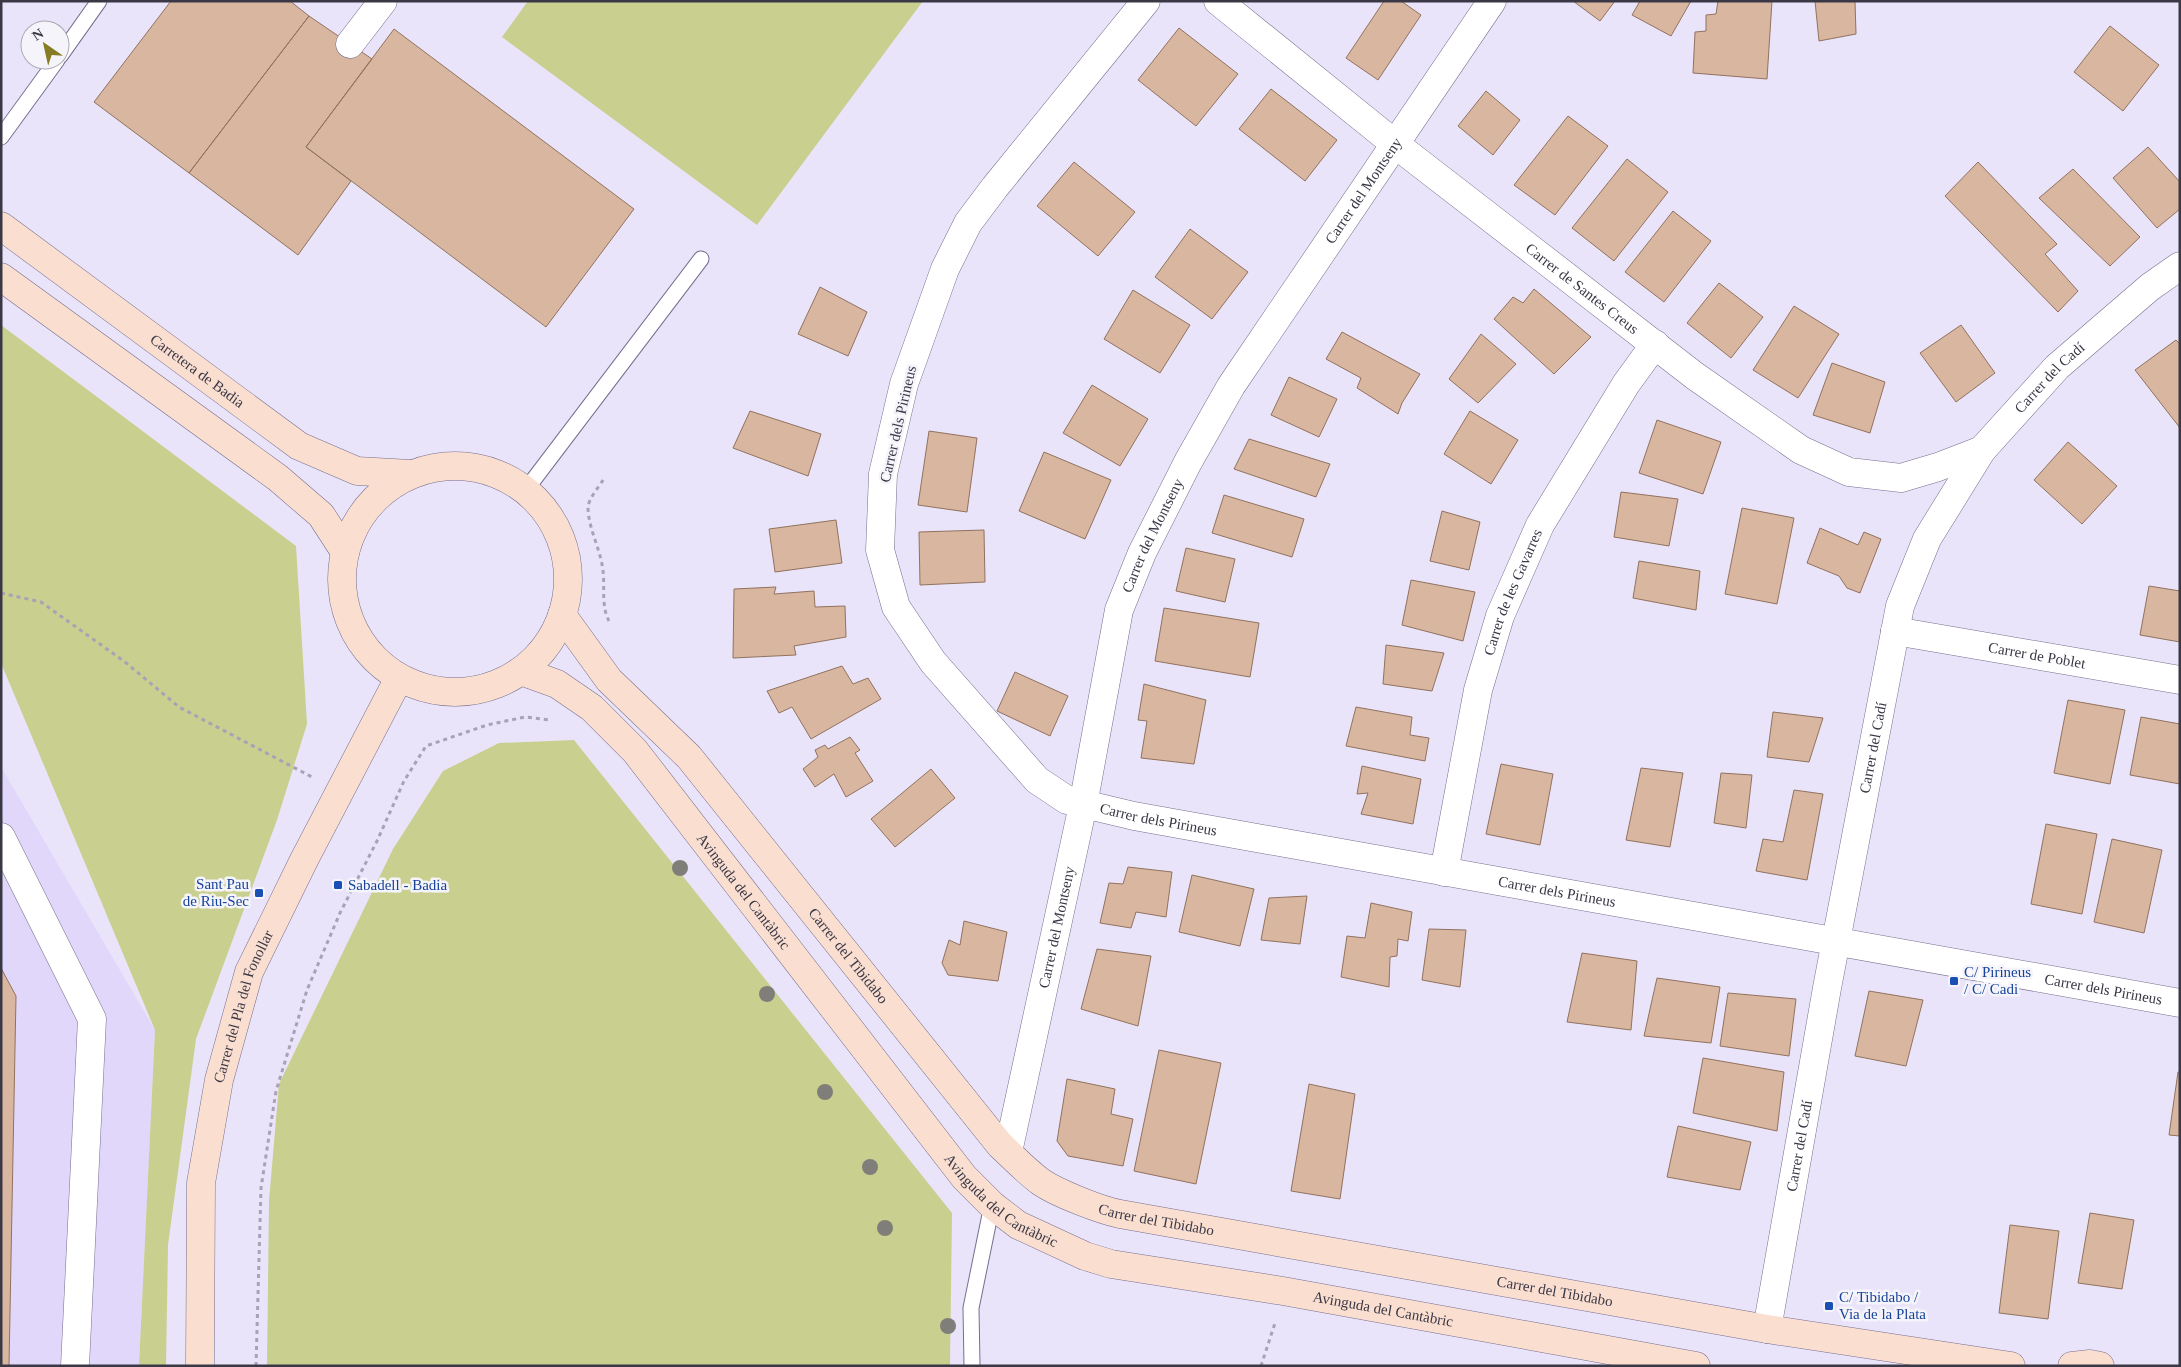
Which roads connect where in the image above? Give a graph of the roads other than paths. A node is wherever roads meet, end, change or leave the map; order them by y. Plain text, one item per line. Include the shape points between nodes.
1 (99, 1) edge
2 (383, 1) edge
3 (1146, 1) edge
4 (1218, 1) edge
5 (1492, 1) edge
6 (70, 42) edge
7 (350, 44) dead end
8 (50, 70) edge
9 (1, 138) edge
10 (1394, 144) junction
11 (1, 226) edge
12 (701, 259) dead end
13 (2180, 266) edge
14 (1, 277) edge
15 (1655, 344) junction
16 (1982, 450) junction
17 (411, 474) junction
18 (525, 492) junction
19 (345, 552) junction
20 (562, 615) junction
21 (1895, 630) junction
22 (521, 671) junction
23 (399, 678) junction
24 (2180, 680) edge
25 (1083, 805) junction
26 (1, 837) edge
27 (1444, 872) junction
28 (1836, 942) junction
29 (2180, 1003) edge
30 (1008, 1152) junction
31 (992, 1206) junction
32 (1766, 1329) junction
33 (75, 1366) edge
34 (200, 1366) edge
35 (972, 1366) edge
36 (1696, 1366) edge
37 (2011, 1366) edge
38 (2072, 1366) edge
39 (2100, 1366) edge

1 - 6 lane
2 - 7 street
3 - 25 street, Carrer dels Pirineus via 968,223 945,269 904,384 883,474 880,550 896,606 933,662 1037,780 1067,800
4 - 10 street, Carrer de Santes Creus
5 - 10 street, Carrer del Montseny
8 - 9 lane
10 - 15 street, Carrer de Santes Creus
10 - 25 street, Carrer del Montseny via 1231,386 1142,554 1119,610
11 - 17 street, Carretera de Badia via 299,446 357,471
12 - 18 lane
13 - 16 street, Carrer del Cadí via 2150,287 2058,367
14 - 19 street via 278,478 321,515
15 - 16 street, Carrer de Santes Creus via 1800,450 1849,472 1901,478
15 - 27 street, Carrer de les Gavarres via 1626,384 1540,525 1500,616 1478,690
16 - 21 street, Carrer del Cadí via 1928,539 1900,606
17 - 18 street via 435,467 487,470 515,483
17 - 19 street via 390,486 370,504 355,525
18 - 20 street via 539,503 557,530 566,557 568,585
19 - 23 street via 341,581 344,605 353,630 366,650
20 - 22 street via 551,638
20 - 30 street, Carrer del Tibidabo via 610,680 695,765
21 - 24 street, Carrer de Poblet
21 - 28 street, Carrer del Cadí
22 - 23 street via 495,685 465,692 429,689
22 - 31 street, Avinguda del Cantàbric via 557,684 592,708 635,751 964,1177
23 - 34 street, Carrer del Pla del Fonollar via 250,972 219,1080 202,1183
25 - 27 street, Carrer dels Pirineus
25 - 30 street, Carrer del Montseny
26 - 33 street via 92,1019
27 - 28 street, Carrer dels Pirineus
28 - 29 street, Carrer dels Pirineus
28 - 32 street, Carrer del Cadí
30 - 32 street, Carrer del Tibidabo via 1043,1183 1102,1210
31 - 35 lane via 971,1308
31 - 36 street, Avinguda del Cantàbric via 1018,1225 1085,1256 1111,1264 1283,1291
32 - 37 street, Carrer del Tibidabo
38 - 39 street

